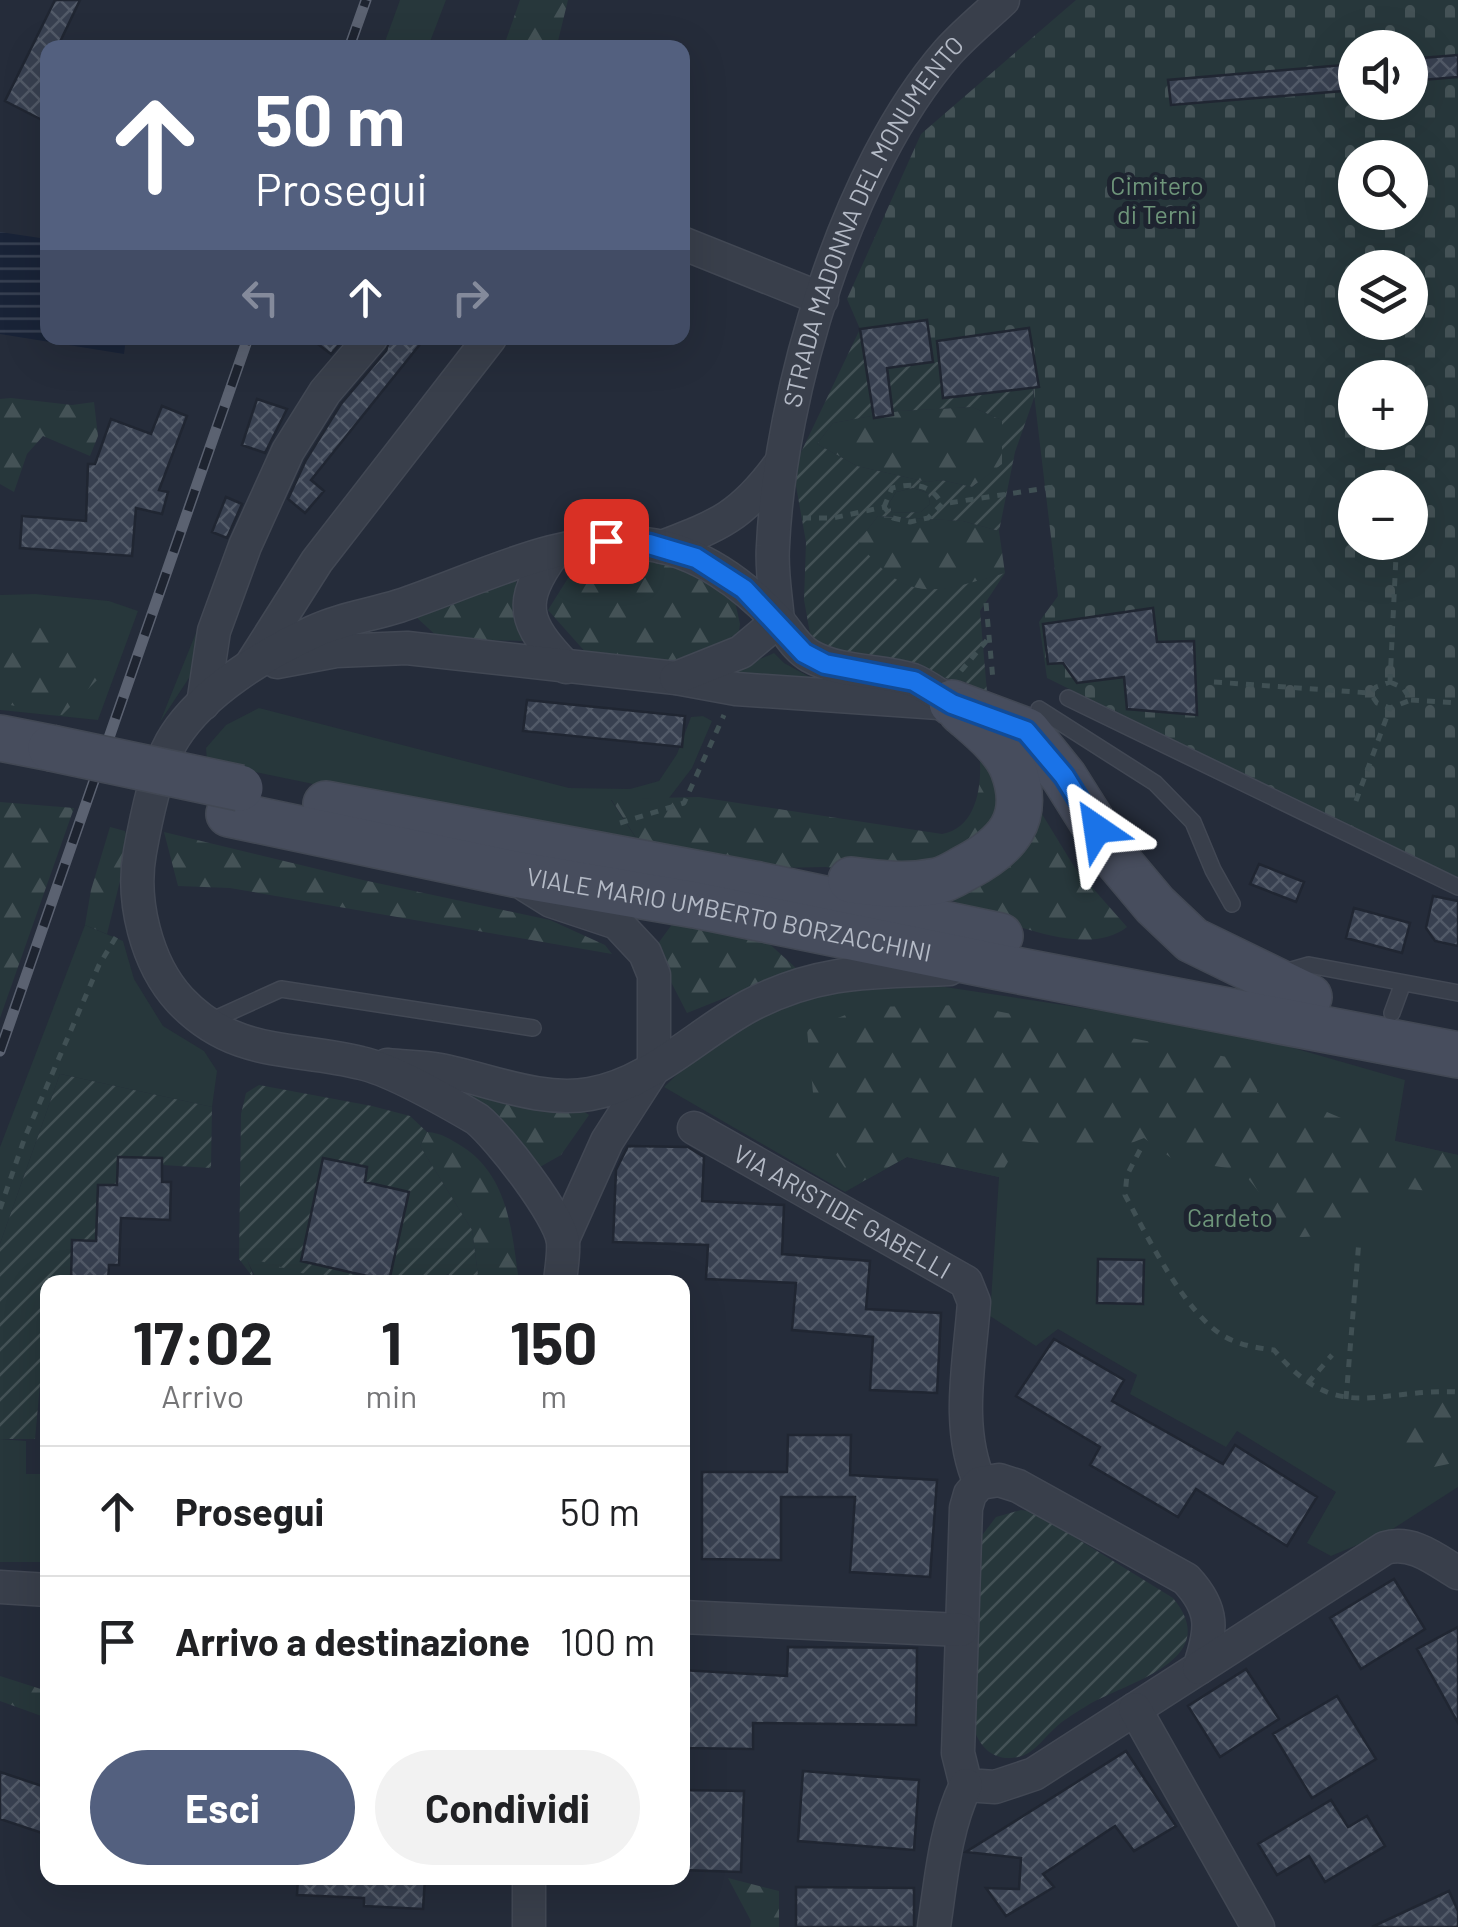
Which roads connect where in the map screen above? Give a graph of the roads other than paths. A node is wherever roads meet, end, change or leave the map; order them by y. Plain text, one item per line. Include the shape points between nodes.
1 (1004, 0) edge
2 (690, 246) edge
3 (822, 299) junction
4 (365, 345) edge
5 (485, 345) edge
6 (780, 464) junction
7 (662, 547) junction
8 (554, 552) junction
9 (778, 621) junction
10 (566, 666) junction
11 (248, 669) junction
12 (676, 678) junction
13 (1068, 698) dead end
14 (203, 704) junction
15 (952, 704) junction
16 (1039, 709) dead end
17 (0, 738) edge
18 (49, 761) junction
19 (0, 766) edge
20 (235, 801) junction
21 (514, 874) junction
22 (754, 884) junction
23 (1458, 887) edge
24 (1232, 904) dead end
25 (999, 967) junction
26 (1268, 977) junction
27 (1458, 993) edge
28 (1309, 997) junction
29 (1398, 998) junction
30 (206, 1023) junction
31 (1458, 1025) edge
32 (533, 1028) dead end
33 (1458, 1055) edge
34 (364, 1063) junction
35 (654, 1068) junction
36 (694, 1128) dead end
37 (563, 1240) junction
38 (560, 1275) edge
39 (980, 1483) junction
40 (1458, 1573) edge
41 (0, 1587) edge
42 (40, 1590) edge
43 (1202, 1597) junction
44 (690, 1618) edge
45 (1268, 1626) junction
46 (961, 1630) junction
47 (1199, 1668) junction
48 (1135, 1710) junction
49 (966, 1785) junction
50 (530, 1885) edge
51 (528, 1927) edge
52 (934, 1927) edge
53 (1258, 1927) edge

1 - 3 street, STRADA MADONNA DEL MONUMENTO via 948,52 901,117 844,228
2 - 3 street
3 - 6 street, STRADA MADONNA DEL MONUMENTO
4 - 14 street via 288,451 245,546 214,631
5 - 11 street via 317,561
6 - 7 street, STRADA MADONNA DEL MONUMENTO via 730,519
6 - 9 street, STRADA MADONNA DEL MONUMENTO via 772,550
7 - 8 street via 606,541
7 - 9 street via 696,558
8 - 10 street via 529,596 530,616 542,642
8 - 11 street via 312,632
9 - 12 street via 741,652
9 - 15 street via 804,653 825,664 914,681
10 - 11 street via 407,648 336,651
10 - 12 street
11 - 14 street
12 - 15 street via 736,689
13 - 23 lane
14 - 30 street via 174,737 137,870 140,910 159,970
15 - 22 main road via 1012,766 1020,805 994,853 941,881 893,886 800,872
15 - 26 main road via 1026,731 1155,905 1192,940
16 - 24 lane via 1155,783 1193,822
17 - 18 main road, VIALE MARIO UMBERTO BORZACCHINI
18 - 19 main road, VIALE MARIO UMBERTO BORZACCHINI
18 - 20 main road, VIALE MARIO UMBERTO BORZACCHINI
20 - 21 main road, VIALE MARIO UMBERTO BORZACCHINI
20 - 22 main road, VIALE MARIO UMBERTO BORZACCHINI
21 - 25 main road, VIALE MARIO UMBERTO BORZACCHINI
21 - 35 street via 551,901 616,923 645,953 654,975
22 - 28 main road, VIALE MARIO UMBERTO BORZACCHINI
25 - 33 main road, VIALE MARIO UMBERTO BORZACCHINI
25 - 35 street via 836,974 747,1007
26 - 28 main road
26 - 29 lane via 1308,965
27 - 29 lane
28 - 29 main road, VIALE MARIO UMBERTO BORZACCHINI
29 - 31 main road, VIALE MARIO UMBERTO BORZACCHINI
30 - 32 lane via 281,989
30 - 34 street via 248,1044
34 - 35 street via 438,1070 554,1096 590,1094
34 - 37 street via 444,1100 492,1132 527,1176
35 - 37 street via 608,1141
36 - 39 street, VIA ARISTIDE GABELLI via 966,1282 974,1302 965,1431
37 - 38 street
39 - 43 street via 1018,1486 1186,1579
39 - 46 street via 966,1508
40 - 45 street via 1399,1544
41 - 42 street
43 - 45 street via 1247,1624
43 - 47 street via 1208,1644
44 - 46 street
45 - 47 street
46 - 49 street via 958,1752
47 - 48 street
48 - 49 street via 1034,1774 995,1787
48 - 53 street
49 - 52 street via 956,1805
50 - 51 street

